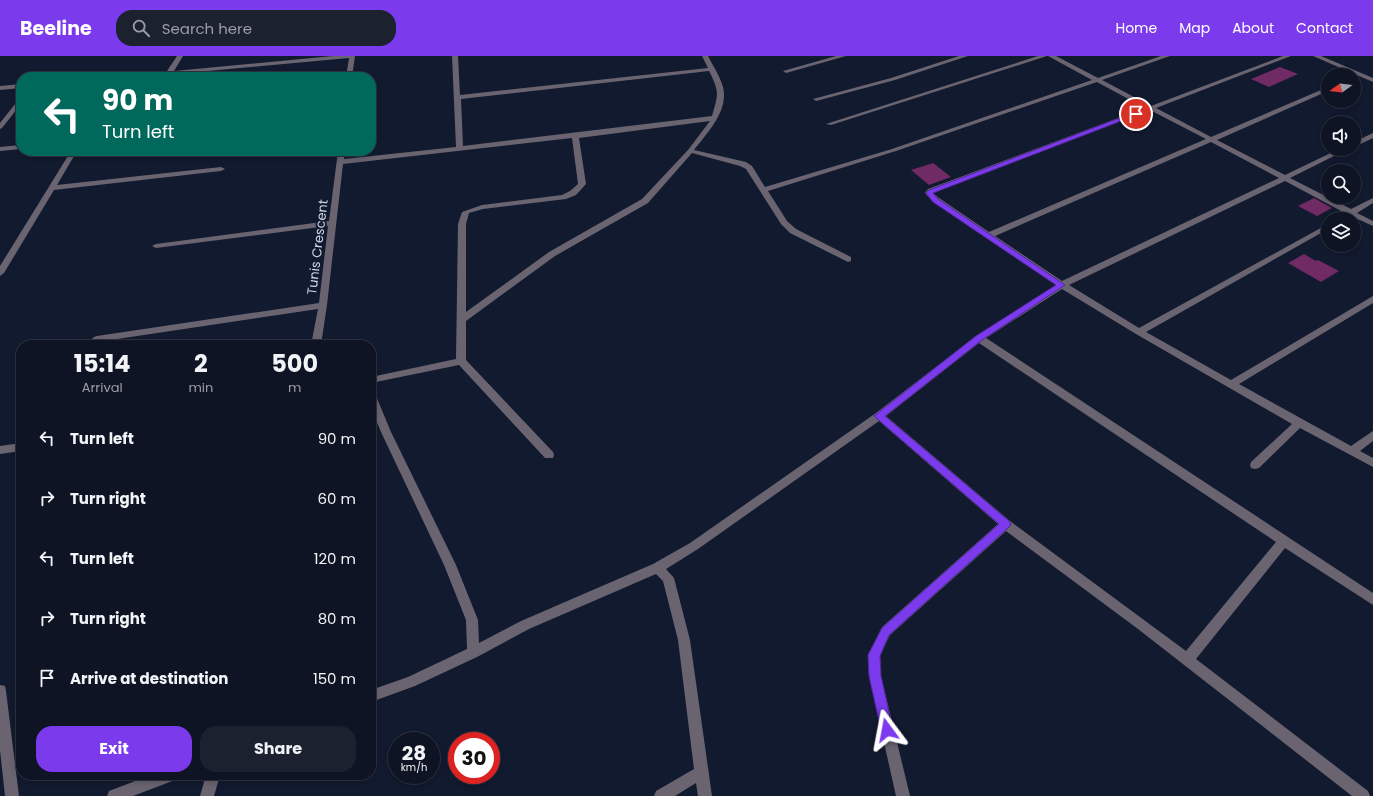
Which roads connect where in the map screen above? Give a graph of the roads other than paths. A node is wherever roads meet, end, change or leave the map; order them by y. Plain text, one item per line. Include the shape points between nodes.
1 (180, 56) edge
2 (352, 56) edge
3 (455, 56) edge
4 (705, 56) edge
5 (843, 56) edge
6 (965, 56) edge
7 (1044, 56) edge
8 (1051, 56) edge
9 (1167, 56) edge
10 (1288, 56) edge
11 (1316, 56) edge
12 (1344, 68) edge
13 (712, 69) junction
14 (786, 71) dead end
15 (170, 72) joint
16 (350, 72) edge
17 (1361, 75) edge
18 (1096, 80) junction
19 (1373, 80) edge
20 (16, 86) edge
21 (0, 88) edge
22 (1321, 92) edge
23 (458, 97) junction
24 (816, 99) dead end
25 (16, 106) edge
26 (1150, 108) junction
27 (715, 118) junction
28 (829, 124) dead end
29 (0, 127) edge
30 (1373, 135) edge
31 (576, 136) junction
32 (1212, 140) junction
33 (1361, 141) edge
34 (16, 147) edge
35 (460, 148) junction
36 (0, 149) edge
37 (690, 151) junction
38 (71, 156) edge
39 (341, 156) edge
40 (1331, 156) edge
41 (340, 162) junction
42 (221, 169) dead end
43 (1286, 178) junction
44 (51, 188) junction
45 (764, 190) junction
46 (1373, 200) edge
47 (1349, 212) edge
48 (1353, 212) edge
49 (1361, 218) edge
50 (333, 223) junction
51 (1373, 224) edge
52 (1321, 230) edge
53 (988, 236) junction
54 (156, 246) dead end
55 (848, 259) dead end
56 (0, 273) edge
57 (1062, 285) junction
58 (1373, 299) edge
59 (323, 305) junction
60 (462, 319) junction
61 (1139, 332) junction
62 (97, 338) dead end
63 (979, 338) junction
64 (317, 340) edge
65 (461, 361) junction
66 (376, 379) edge
67 (1232, 384) junction
68 (376, 408) edge
69 (879, 416) junction
70 (1299, 422) junction
71 (1373, 435) edge
72 (16, 448) edge
73 (0, 450) edge
74 (1352, 451) junction
75 (550, 454) dead end
76 (1373, 462) edge
77 (1255, 465) dead end
78 (1006, 524) junction
79 (1283, 541) junction
80 (657, 568) junction
81 (1373, 600) edge
82 (473, 653) junction
83 (1188, 660) junction
84 (0, 691) edge
85 (376, 694) edge
86 (1, 706) edge
87 (701, 773) junction
88 (157, 780) edge
89 (212, 780) edge
90 (12, 796) edge
91 (114, 796) edge
92 (207, 796) edge
93 (661, 796) edge
94 (705, 796) edge
95 (903, 796) edge
96 (1363, 796) edge

1 - 15 street
2 - 15 street
2 - 16 street
3 - 23 street
4 - 13 street
5 - 14 street
6 - 24 street via 893,79
7 - 28 street
8 - 18 street
9 - 18 street
10 - 26 street
11 - 12 street
13 - 23 street
13 - 27 street via 720,86 721,96
17 - 19 street
18 - 26 street
18 - 45 street via 894,150
20 - 21 street
22 - 32 street
23 - 35 street
25 - 29 street
26 - 32 street
26 - 53 street via 931,191 931,196 936,200
27 - 31 street
27 - 37 street
30 - 33 street
31 - 35 street
31 - 60 street via 582,184 573,193 563,197 482,207 466,212 462,224
32 - 43 street
32 - 53 street
34 - 36 street
35 - 41 street
37 - 45 street via 743,164 749,168
37 - 60 street via 645,201 552,254
38 - 44 street
39 - 41 street, Tunis Crescent
40 - 43 street
41 - 50 street, Tunis Crescent
42 - 44 street
43 - 47 street
43 - 57 street
44 - 56 street
45 - 55 street via 784,222 793,231
46 - 48 street
49 - 51 street
50 - 54 street
50 - 59 street, Tunis Crescent
52 - 61 street
53 - 57 street
57 - 61 street
57 - 63 street
58 - 67 street
59 - 62 street
59 - 64 street, Tunis Crescent
60 - 65 street
61 - 67 street
63 - 69 street
63 - 79 street
65 - 66 street
65 - 75 street
67 - 70 street
68 - 82 street via 453,572 472,620
69 - 78 street
69 - 80 street via 694,546
70 - 74 street
70 - 77 street
71 - 74 street
72 - 73 street
74 - 76 street
78 - 83 street
78 - 95 street via 886,631 874,655 875,676
79 - 81 street
79 - 83 street
80 - 82 street via 525,625
80 - 87 street via 668,578 684,640
82 - 85 street via 410,682
83 - 96 street
84 - 86 street
86 - 90 street
87 - 93 street
87 - 94 street
88 - 91 street
89 - 92 street

